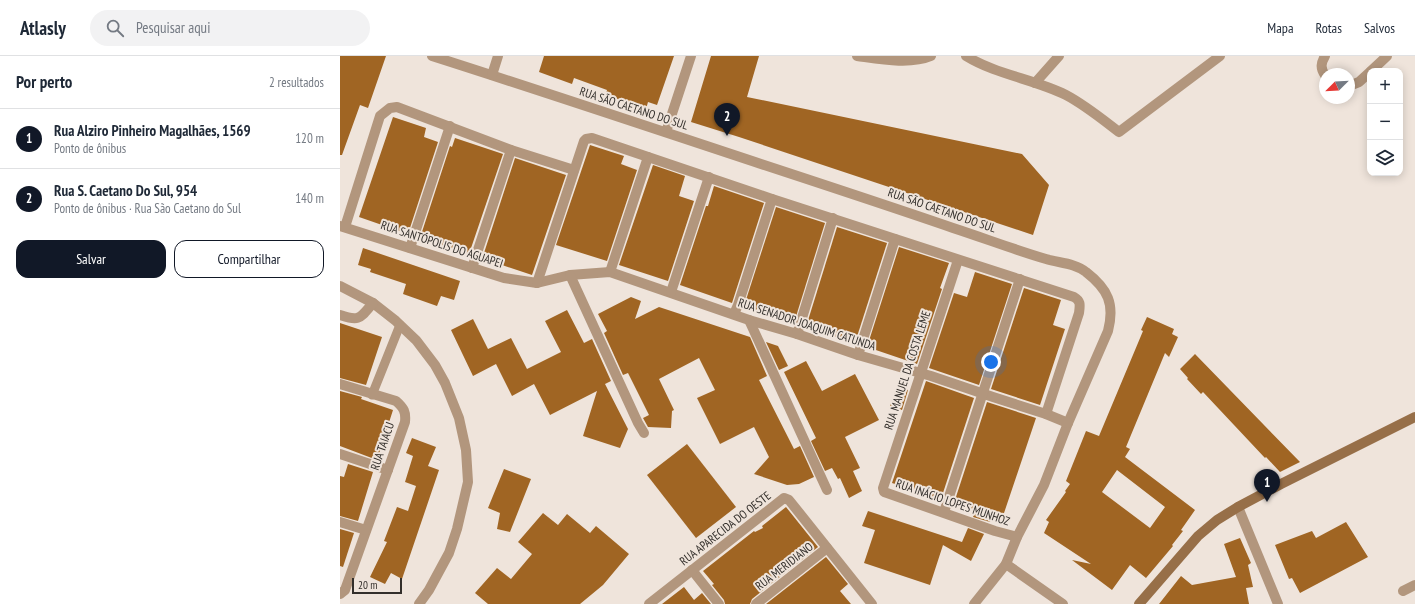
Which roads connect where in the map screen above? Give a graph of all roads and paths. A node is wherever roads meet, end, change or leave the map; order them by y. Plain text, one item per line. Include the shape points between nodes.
1 (432, 56) edge
2 (498, 56) edge
3 (691, 56) edge
4 (857, 56) edge
5 (931, 56) edge
6 (966, 56) edge
7 (1059, 56) edge
8 (1220, 56) edge
9 (1325, 56) edge
10 (1387, 56) edge
11 (1321, 68) edge
12 (1375, 68) edge
13 (492, 75) junction
14 (1367, 75) edge
15 (1035, 83) junction
16 (1355, 84) edge
17 (450, 126) junction
18 (666, 132) junction
19 (511, 150) junction
20 (648, 157) junction
21 (574, 170) junction
22 (709, 177) junction
23 (772, 199) junction
24 (833, 218) junction
25 (342, 227) edge
26 (895, 239) junction
27 (410, 248) junction
28 (958, 260) junction
29 (472, 268) junction
30 (610, 272) junction
31 (570, 275) junction
32 (1020, 279) junction
33 (537, 283) junction
34 (340, 286) edge
35 (672, 292) junction
36 (372, 303) junction
37 (734, 314) junction
38 (340, 315) edge
39 (749, 320) junction
40 (400, 325) junction
41 (797, 334) junction
42 (858, 355) junction
43 (920, 373) junction
44 (340, 384) edge
45 (372, 394) junction
46 (983, 394) junction
47 (1046, 414) junction
48 (1415, 417) edge
49 (1068, 423) junction
50 (644, 433) dead end
51 (340, 454) edge
52 (388, 470) junction
53 (883, 488) joint
54 (827, 490) dead end
55 (1238, 507) junction
56 (944, 512) junction
57 (340, 522) edge
58 (366, 530) junction
59 (1017, 537) junction
60 (827, 548) junction
61 (1006, 564) junction
62 (692, 570) junction
63 (1415, 585) edge
64 (1403, 591) dead end
65 (340, 594) edge
66 (868, 602) edge
67 (419, 604) edge
68 (649, 604) edge
69 (719, 604) edge
70 (756, 604) edge
71 (974, 604) edge
72 (1063, 604) edge
73 (1140, 604) edge
74 (1278, 604) edge

1 - 13 street, RUA SÃO CAETANO DO SUL
2 - 13 street
3 - 18 street
4 - 5 street via 908,61
6 - 15 street via 1005,74
7 - 15 street
8 - 15 street via 1119,132 1085,106 1066,95
9 - 11 street
10 - 12 street
13 - 18 street, RUA SÃO CAETANO DO SUL
14 - 16 street
17 - 19 street
17 - 25 street via 397,107 390,108 380,116
17 - 27 street
18 - 49 street, RUA SÃO CAETANO DO SUL via 1085,270 1106,293 1112,308 1112,318
19 - 21 street
19 - 29 street
20 - 21 street via 592,138 586,139
20 - 22 street
20 - 30 street
21 - 33 street
22 - 23 street
22 - 35 street
23 - 24 street
23 - 37 street
24 - 26 street
24 - 41 street
25 - 27 street, RUA SANTÓPOLIS DO AGUAPEI
26 - 28 street
26 - 42 street
27 - 29 street, RUA SANTÓPOLIS DO AGUAPEI
28 - 32 street
28 - 43 street, RUA MANUEL DA COSTA LEME
29 - 33 street, RUA SANTÓPOLIS DO AGUAPEI via 504,278
30 - 31 street, RUA SENADOR JOAQUIM CATUNDA
30 - 35 street, RUA SENADOR JOAQUIM CATUNDA
31 - 33 street, RUA SENADOR JOAQUIM CATUNDA
31 - 50 street
32 - 46 street
32 - 47 street via 1074,297 1080,304
34 - 36 street
35 - 37 street, RUA SENADOR JOAQUIM CATUNDA
36 - 38 street via 354,320
36 - 40 street
37 - 39 street, RUA SENADOR JOAQUIM CATUNDA
39 - 41 street, RUA SENADOR JOAQUIM CATUNDA
39 - 54 street
40 - 45 lane
40 - 67 street via 426,352 445,383 459,418 468,482 449,553
41 - 42 street, RUA SENADOR JOAQUIM CATUNDA
42 - 43 street, RUA SENADOR JOAQUIM CATUNDA
43 - 46 street, RUA SENADOR JOAQUIM CATUNDA
43 - 53 street, RUA MANUEL DA COSTA LEME
44 - 45 street
45 - 52 street, RUA TAIACU via 396,401 406,412 405,422
46 - 47 street, RUA SENADOR JOAQUIM CATUNDA
46 - 56 street
47 - 49 street, RUA SENADOR JOAQUIM CATUNDA
48 - 55 street
49 - 59 street, RUA SÃO CAETANO DO SUL via 1044,485
51 - 52 street
52 - 58 street, RUA TAIACU
53 - 56 street, RUA INÁCIO LOPES MUNHOZ via 884,492
55 - 73 street via 1202,532
55 - 74 street
56 - 59 street, RUA INÁCIO LOPES MUNHOZ
57 - 58 street
58 - 65 street, RUA TAIACU via 345,590
59 - 61 street, RUA SÃO CAETANO DO SUL
60 - 62 street, RUA APARECIDA DO OESTE via 789,500 784,498
60 - 66 street, RUA APARECIDA DO OESTE
60 - 70 street, RUA MERIDIANO
61 - 71 street, RUA SÃO CAETANO DO SUL
61 - 72 street
62 - 68 street, RUA APARECIDA DO OESTE
62 - 69 street
63 - 64 street

